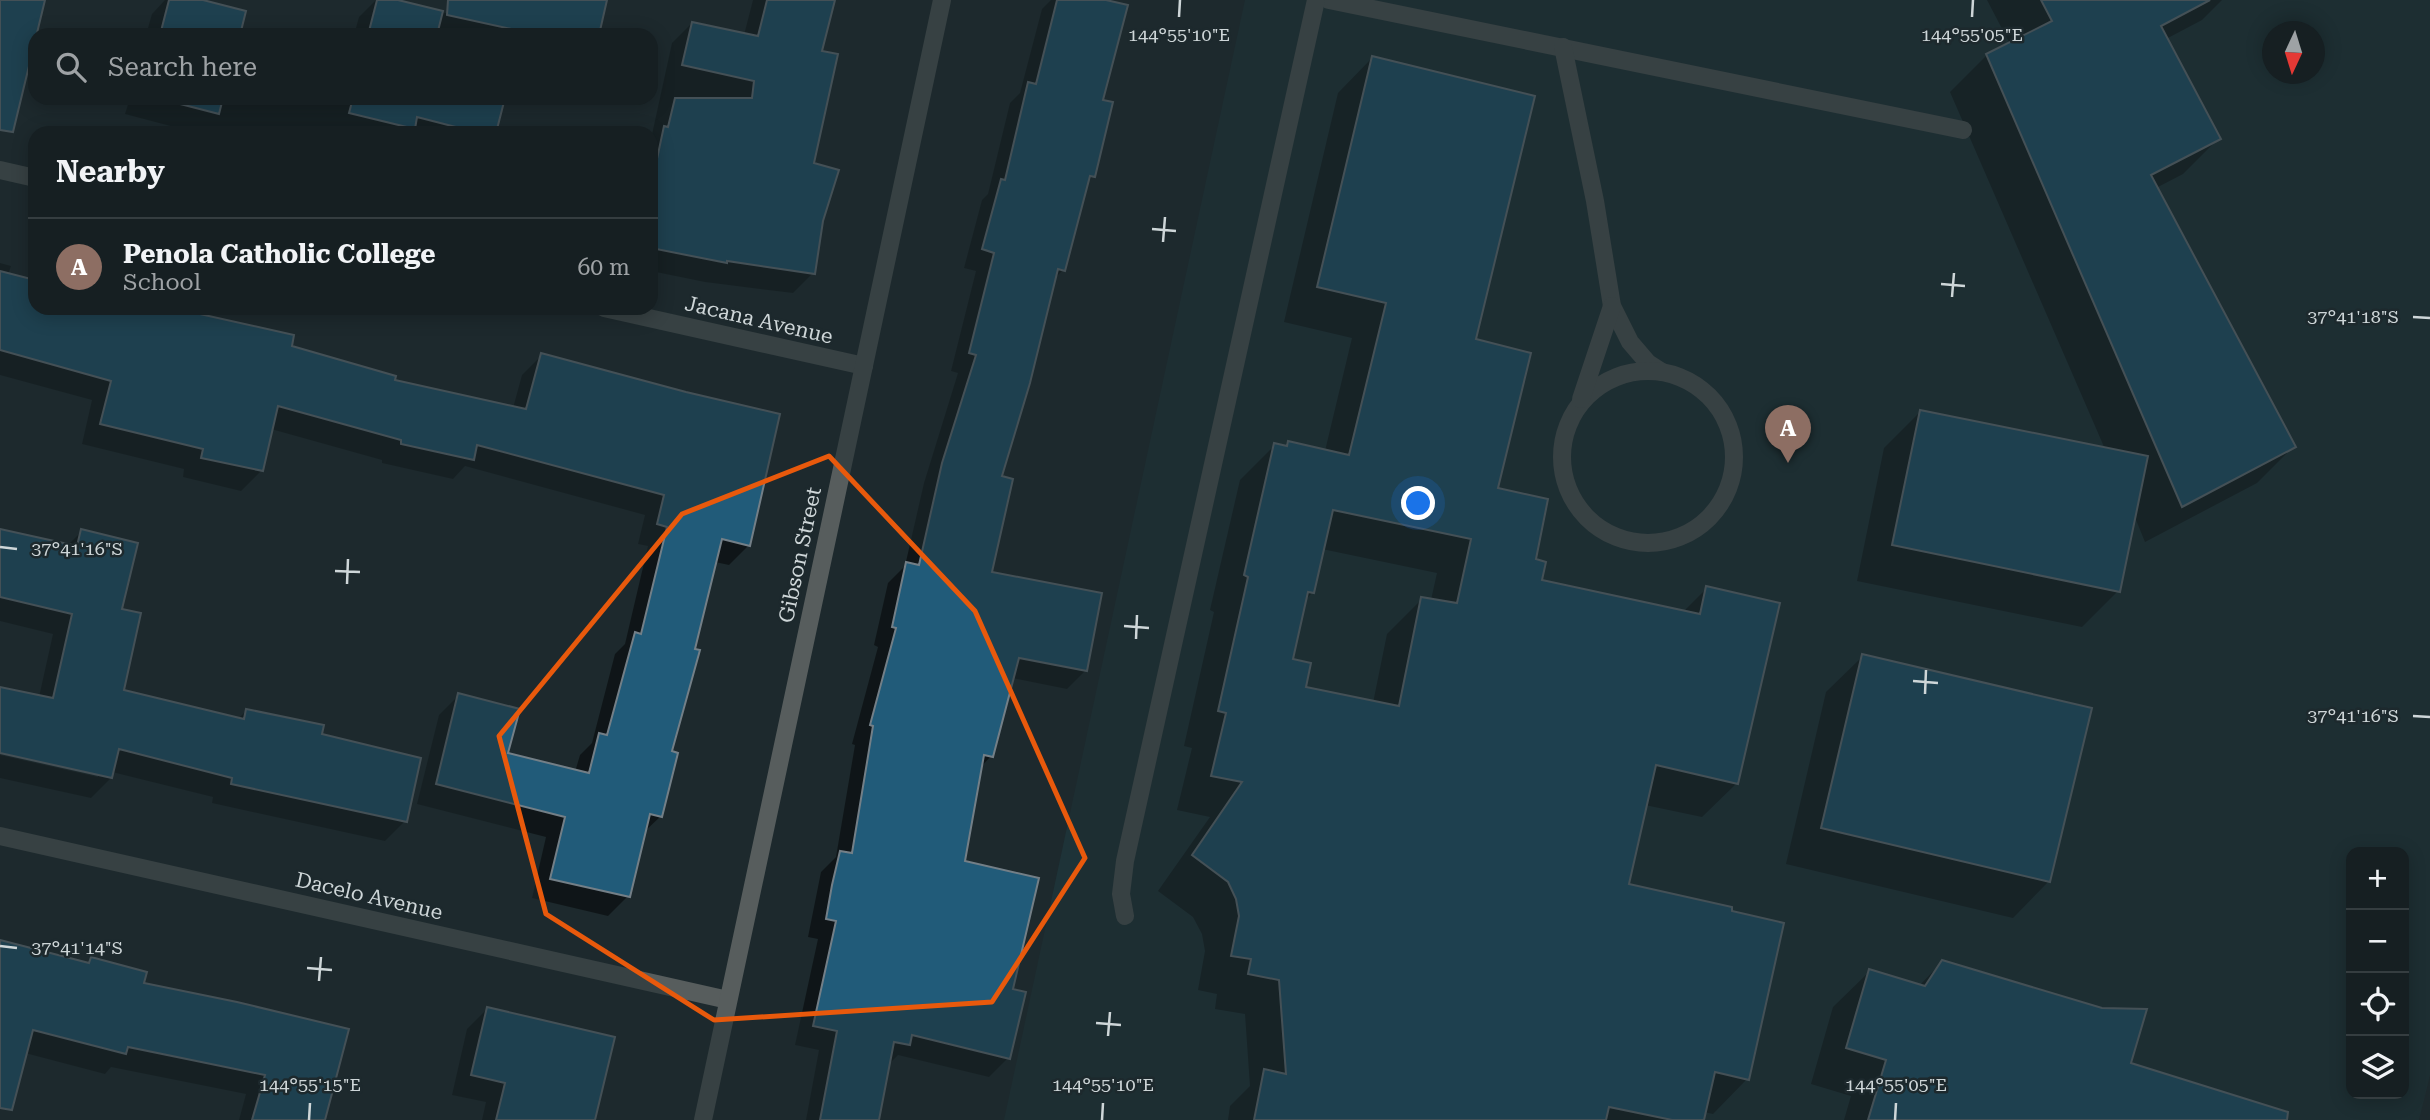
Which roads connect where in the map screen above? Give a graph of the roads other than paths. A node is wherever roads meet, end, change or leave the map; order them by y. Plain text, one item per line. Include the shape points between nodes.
1 (942, 0) edge
2 (1316, 0) edge
3 (1329, 0) edge
4 (1563, 47) junction
5 (1963, 130) dead end
6 (0, 170) edge
7 (28, 176) edge
8 (1612, 306) junction
9 (635, 315) edge
10 (864, 366) junction
11 (1662, 372) junction
12 (1580, 403) junction
13 (0, 836) edge
14 (1125, 916) dead end
15 (728, 1000) junction
16 (703, 1120) edge

1 - 10 street, Gibson Street
2 - 14 street via 1125,861 1121,894
3 - 4 street
4 - 5 street
4 - 8 street
6 - 7 street
8 - 11 street via 1630,342
8 - 12 street
9 - 10 street, Jacana Avenue
10 - 15 street, Gibson Street
11 - 12 street via 1625,373 1601,384
11 - 12 street via 1684,378 1709,394 1726,419 1735,447 1733,477 1722,504 1702,526 1675,540 1646,544 1619,539 1595,526 1576,506 1564,481 1561,454 1566,427
13 - 15 street, Dacelo Avenue
15 - 16 street, Gibson Street

